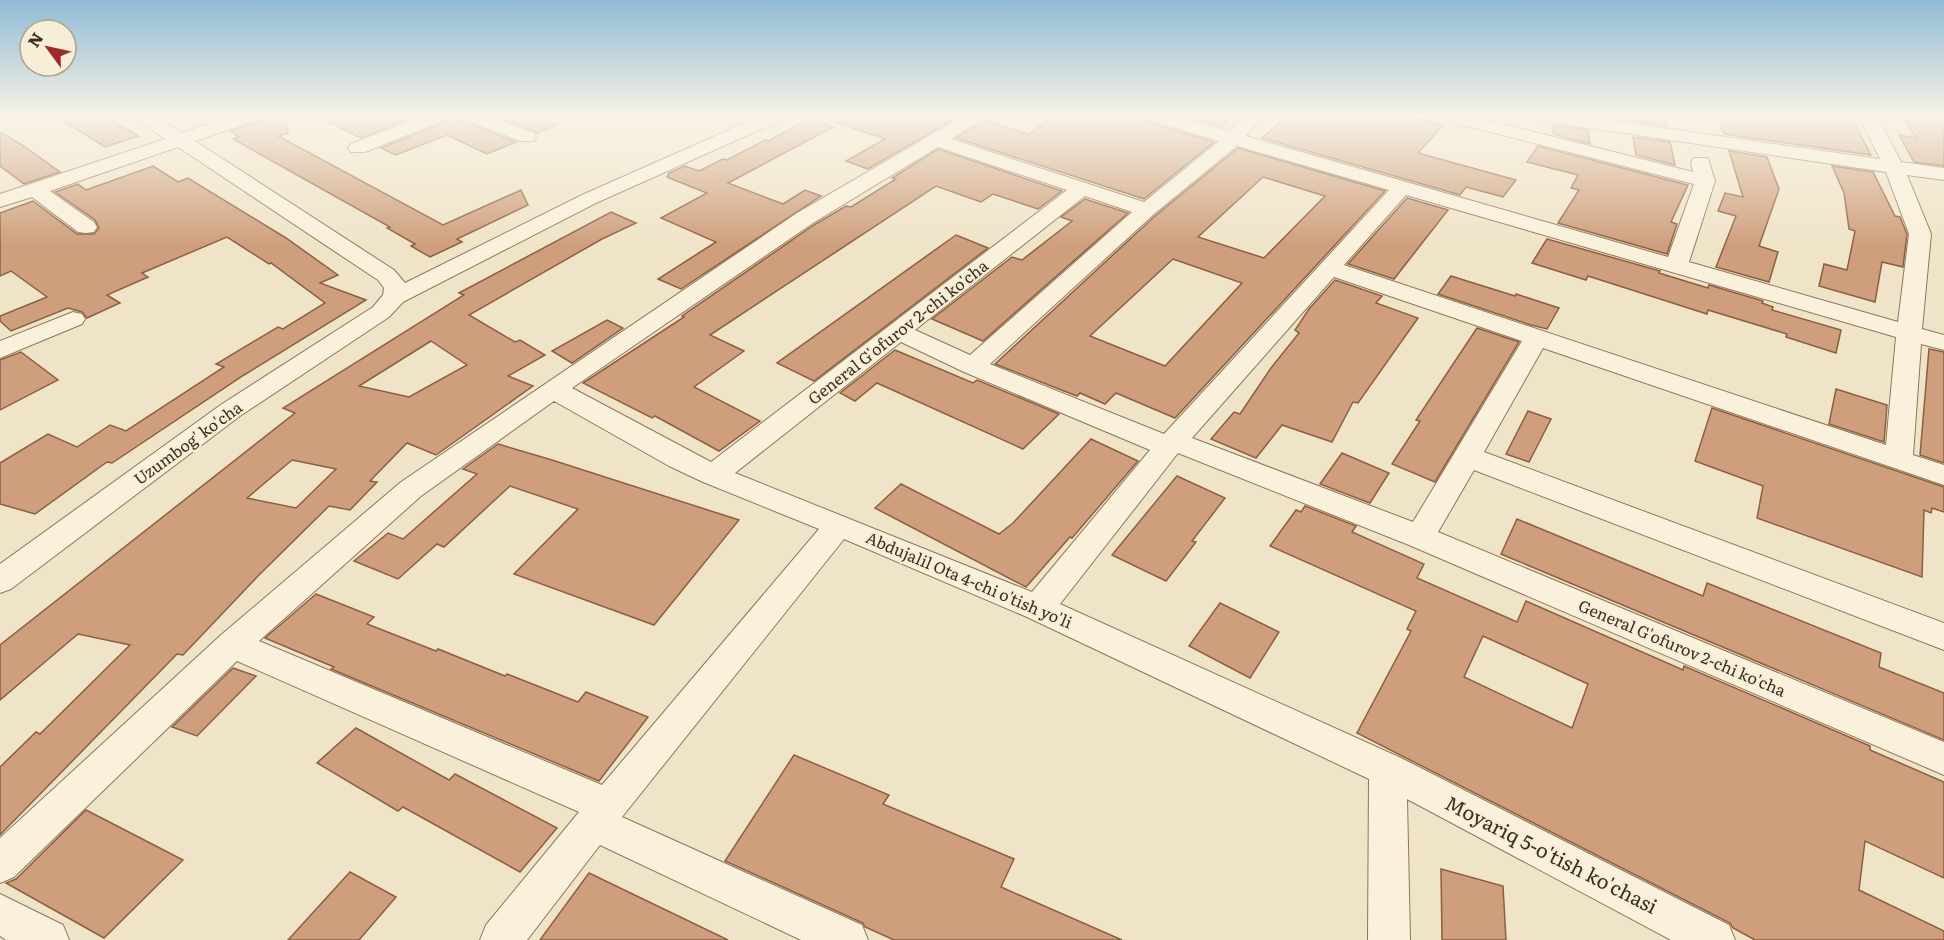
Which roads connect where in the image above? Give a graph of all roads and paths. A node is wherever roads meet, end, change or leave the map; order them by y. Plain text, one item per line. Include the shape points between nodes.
1 (125, 158) edge
2 (209, 158) edge
3 (681, 158) edge
4 (905, 158) edge
5 (989, 158) edge
6 (1210, 158) edge
7 (1301, 158) edge
8 (1615, 158) edge
9 (1700, 158) edge
10 (1832, 158) edge
11 (1889, 158) edge
12 (1894, 167) junction
13 (1944, 174) edge
14 (1704, 181) junction
15 (1403, 186) junction
16 (34, 189) junction
17 (1082, 189) junction
18 (0, 201) edge
19 (1147, 210) junction
20 (86, 227) dead end
21 (1920, 234) junction
22 (1944, 240) edge
23 (1676, 266) junction
24 (1328, 267) junction
25 (388, 304) junction
26 (73, 319) dead end
27 (898, 332) junction
28 (1909, 332) junction
29 (1537, 337) junction
30 (1944, 342) edge
31 (0, 350) edge
32 (973, 366) junction
33 (552, 389) junction
34 (1170, 444) junction
35 (1468, 457) junction
36 (1899, 460) junction
37 (713, 475) junction
38 (1944, 475) edge
39 (839, 525) junction
40 (1420, 537) junction
41 (0, 581) edge
42 (1038, 608) junction
43 (1944, 637) edge
44 (233, 644) junction
45 (1944, 759) edge
46 (1388, 770) junction
47 (601, 814) junction
48 (0, 864) edge
49 (0, 914) edge
50 (48, 940) edge
51 (501, 940) edge
52 (847, 940) edge
53 (1389, 940) edge
54 (1714, 940) edge

1 - 16 street
2 - 25 street via 386,275 396,287
3 - 25 street, Uzumbog' ko'cha via 589,199
4 - 33 street via 805,218
5 - 17 street
6 - 19 street
7 - 15 street
8 - 14 street
9 - 14 street
10 - 12 street
11 - 12 street
12 - 13 street
12 - 21 street
14 - 23 street
15 - 23 street
15 - 24 street
16 - 18 street
16 - 20 street
17 - 19 street
17 - 27 street, General G'ofurov 2-chi ko'cha
19 - 32 street
21 - 22 street
21 - 28 street
23 - 28 street
24 - 29 street
24 - 34 street
25 - 41 street, Uzumbog' ko'cha via 231,410
26 - 31 street
27 - 32 street, General G'ofurov 2-chi ko'cha
27 - 37 street, General G'ofurov 2-chi ko'cha
28 - 30 street
28 - 36 street
29 - 35 street
29 - 36 street
32 - 34 street, General G'ofurov 2-chi ko'cha
33 - 37 street, Abdujalil Ota 4-chi o'tish yo'li
33 - 44 street via 411,489
34 - 40 street, General G'ofurov 2-chi ko'cha
34 - 42 street
35 - 40 street
35 - 43 street
36 - 38 street
37 - 39 street, Abdujalil Ota 4-chi o'tish yo'li
39 - 42 street, Abdujalil Ota 4-chi o'tish yo'li
39 - 47 street
40 - 45 street, General G'ofurov 2-chi ko'cha
42 - 46 street, Abdujalil Ota 4-chi o'tish yo'li
44 - 47 street
44 - 48 street
46 - 53 street
46 - 54 street, Moyariq 5-o'tish ko'chasi
47 - 51 street
47 - 52 street
49 - 50 street

